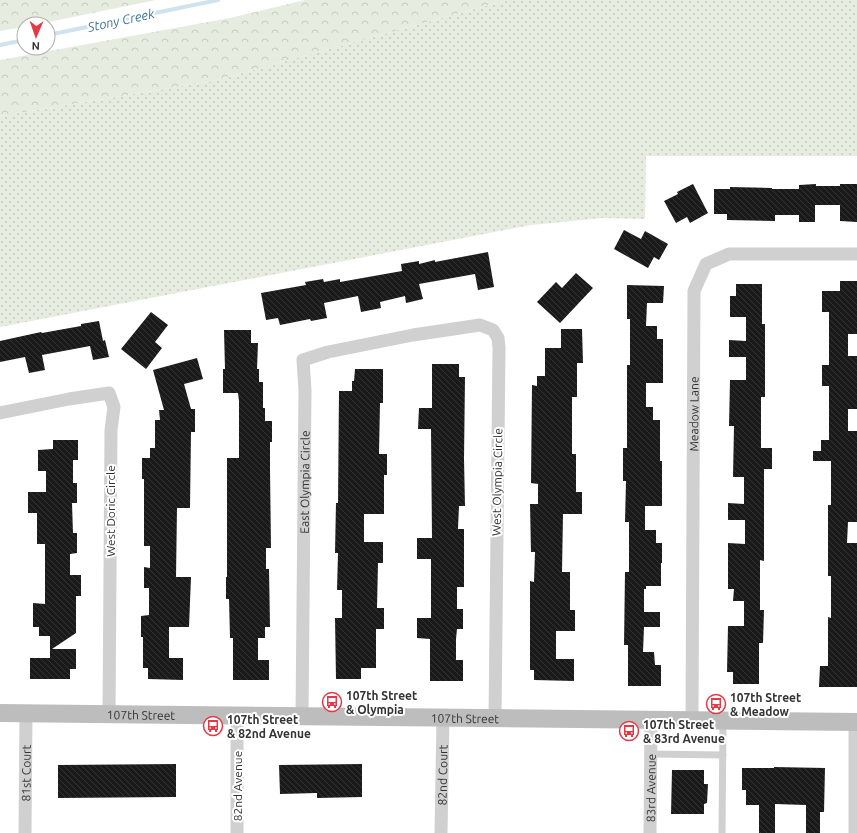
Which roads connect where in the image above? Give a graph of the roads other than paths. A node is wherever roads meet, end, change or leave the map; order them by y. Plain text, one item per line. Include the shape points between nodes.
1 (857, 254) edge
2 (413, 335) joint
3 (0, 413) edge
4 (0, 714) edge
5 (26, 714) junction
6 (109, 715) junction
7 (237, 716) junction
8 (302, 716) junction
9 (443, 718) junction
10 (495, 718) junction
11 (651, 720) junction
12 (692, 720) junction
13 (723, 720) junction
14 (856, 722) edge
15 (650, 754) junction
16 (723, 755) junction
17 (25, 833) edge
18 (237, 833) edge
19 (441, 833) edge
20 (650, 833) edge
21 (722, 833) edge
22 (856, 833) edge

1 - 12 street, Meadow Lane via 729,254 706,264 694,291
2 - 8 street, East Olympia Circle via 328,352 303,360 305,398
2 - 10 street, West Olympia Circle via 480,325 493,330 498,338
3 - 6 street, West Doric Circle via 109,392 114,407 111,430
4 - 5 street, 107th Street
5 - 6 street, 107th Street
5 - 17 street, 81st Court
6 - 7 street, 107th Street
7 - 8 street, 107th Street
7 - 18 street, 82nd Avenue
8 - 9 street, 107th Street
9 - 10 street, 107th Street
9 - 19 street, 82nd Court
10 - 11 street, 107th Street
11 - 12 street, 107th Street
11 - 15 street, 83rd Avenue
12 - 13 street, 107th Street
13 - 14 street, 107th Street
13 - 16 lane
14 - 22 street
15 - 16 lane
15 - 20 street, 83rd Avenue
16 - 21 lane

